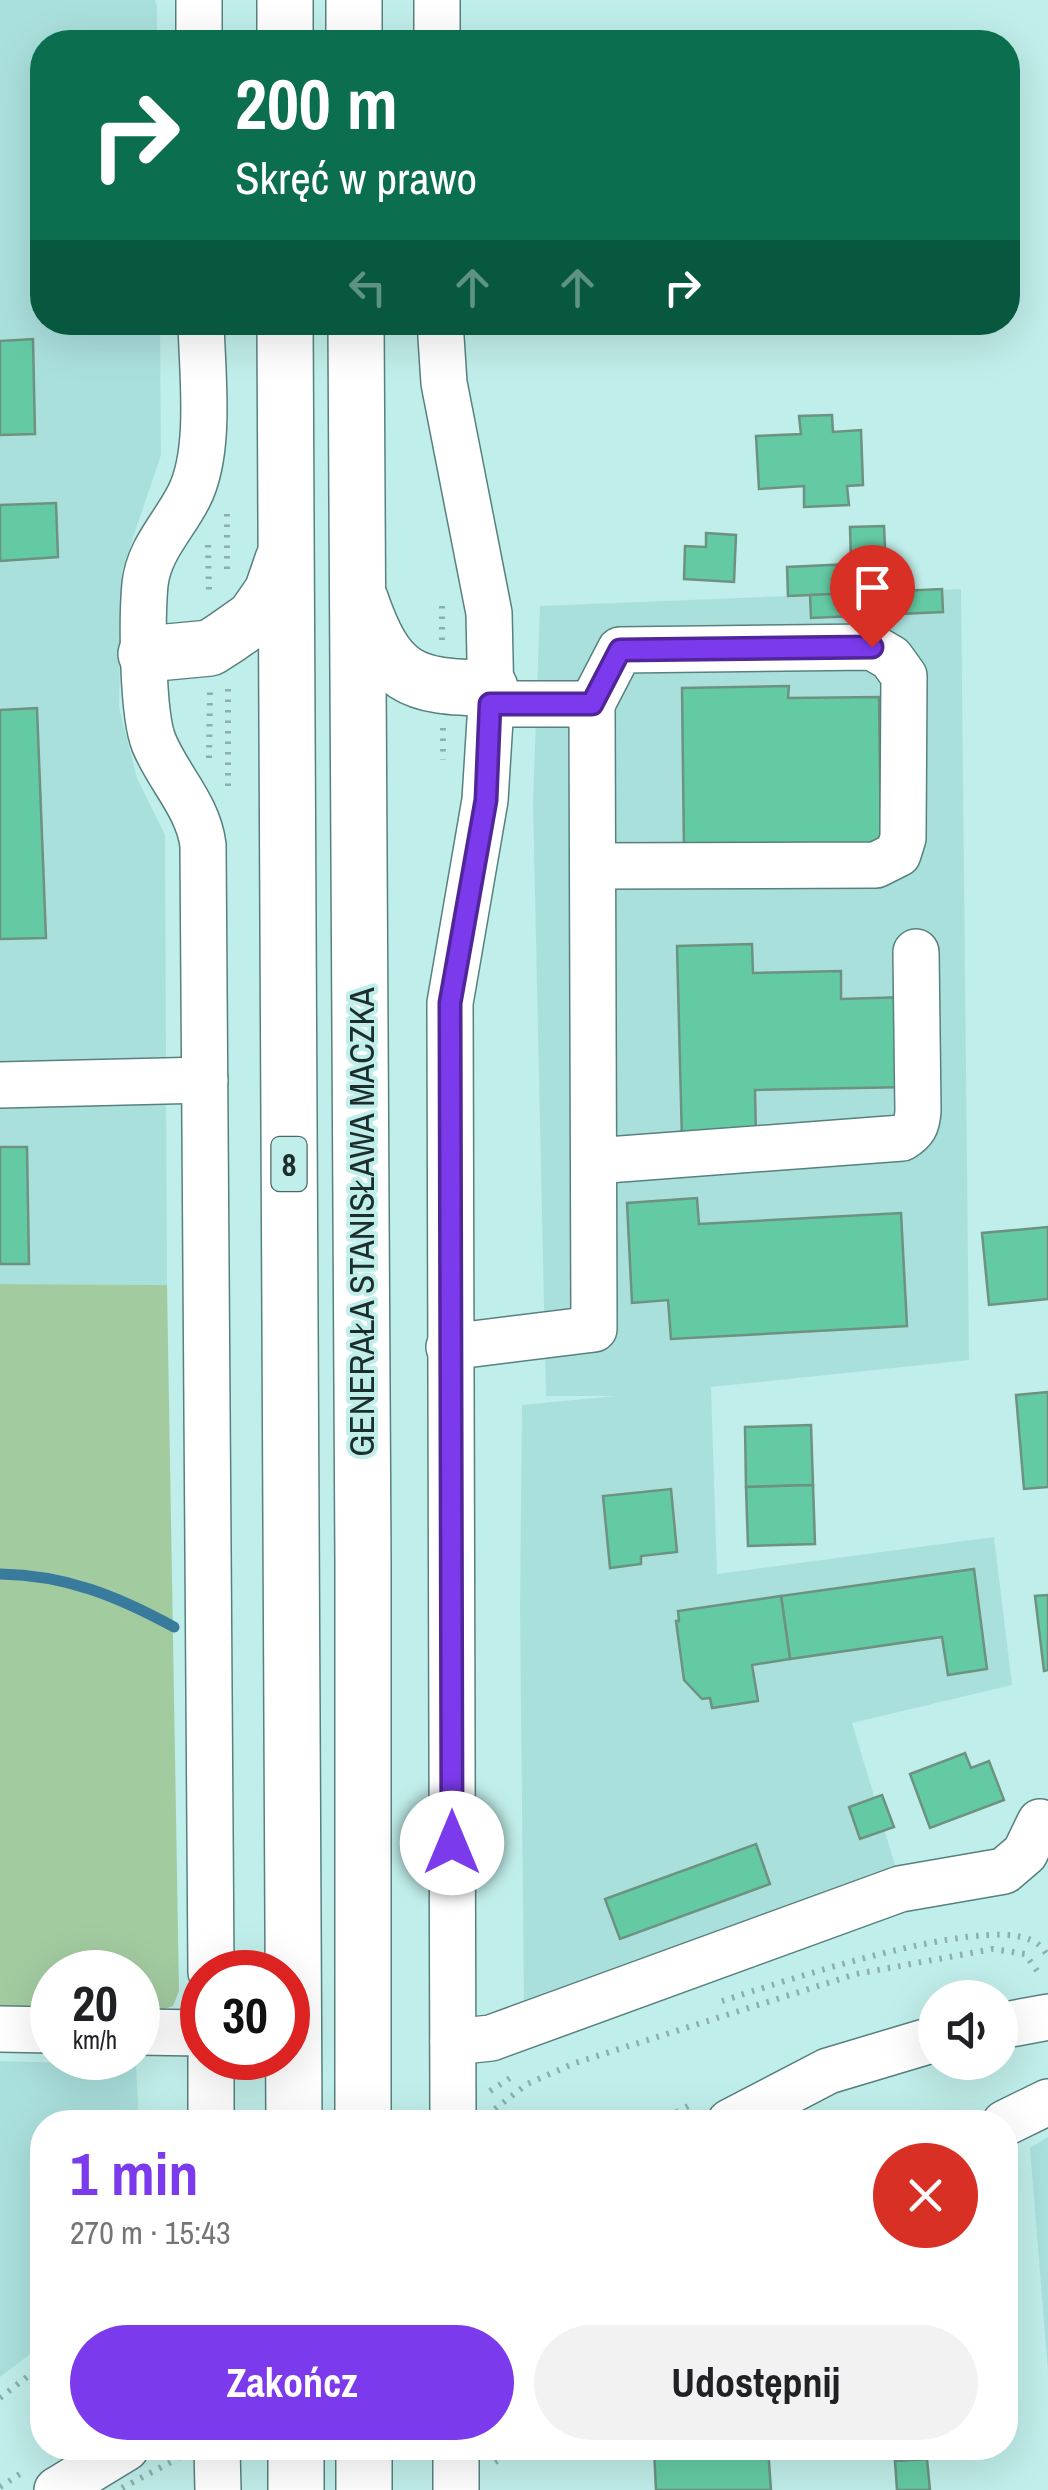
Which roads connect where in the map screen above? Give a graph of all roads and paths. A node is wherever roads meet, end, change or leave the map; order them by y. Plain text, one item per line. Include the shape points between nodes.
1 (199, 0) edge
2 (285, 0) edge
3 (354, 0) edge
4 (437, 0) edge
5 (199, 30) edge
6 (285, 30) edge
7 (354, 30) edge
8 (437, 30) edge
9 (201, 335) edge
10 (286, 335) edge
11 (356, 335) edge
12 (441, 335) edge
13 (286, 553) junction
14 (357, 591) junction
15 (210, 648) junction
16 (146, 654) junction
17 (474, 693) junction
18 (592, 704) junction
19 (286, 733) junction
20 (358, 765) junction
21 (593, 866) junction
22 (916, 952) dead end
23 (206, 1080) junction
24 (0, 1084) edge
25 (594, 1161) junction
26 (449, 1347) junction
27 (1040, 1822) dead end
28 (211, 1950) edge
29 (1048, 1956) edge
30 (1044, 1971) dead end
31 (720, 2002) dead end
32 (1048, 2017) edge
33 (1018, 2023) edge
34 (0, 2030) edge
35 (30, 2030) edge
36 (453, 2042) junction
37 (918, 2044) edge
38 (528, 2068) dead end
39 (211, 2080) edge
40 (1048, 2102) edge
41 (210, 2110) edge
42 (294, 2110) edge
43 (363, 2110) edge
44 (472, 2110) edge
45 (476, 2110) edge
46 (477, 2110) edge
47 (753, 2110) edge
48 (1018, 2117) edge
49 (30, 2374) edge
50 (0, 2398) edge
51 (217, 2460) edge
52 (296, 2460) edge
53 (364, 2460) edge
54 (118, 2465) edge
55 (58, 2490) edge
56 (218, 2490) edge
57 (296, 2490) edge
58 (364, 2490) edge

1 - 5 street
2 - 6 highway
3 - 7 highway
4 - 8 street
9 - 16 street via 199,461 189,497 152,557 145,583
10 - 13 highway, GENERAŁA STANISŁAWA MACZKA / 8
11 - 14 highway, GENERAŁA STANISŁAWA MACZKA
12 - 17 street via 444,384 489,613
13 - 15 highway via 254,618
13 - 19 highway, GENERAŁA STANISŁAWA MACZKA / 8
14 - 17 highway via 384,652 408,678
14 - 20 highway, GENERAŁA STANISŁAWA MACZKA
15 - 16 highway
15 - 19 highway via 250,675
16 - 23 street via 152,738 201,832
17 - 18 street
17 - 20 highway via 409,702 377,729
17 - 26 street via 486,800 450,1003
18 - 21 street
18 - 21 street via 620,650 872,647 904,676 898,854 876,864
19 - 42 highway, GENERAŁA STANISŁAWA MACZKA / 8
20 - 43 highway, GENERAŁA STANISŁAWA MACZKA
21 - 25 street
22 - 25 street via 918,1123 911,1133 699,1168
23 - 24 street
23 - 28 street
25 - 26 street via 594,1329
26 - 36 street
27 - 36 street via 1025,1854 1004,1871 900,1889 491,2038
29 - 31 path via 1029,1939 964,1940 850,1962
30 - 46 path via 1026,1954 993,1950 856,1974 575,2063
32 - 33 street
34 - 35 street
36 - 44 street
37 - 47 street via 828,2071
38 - 45 path
39 - 41 street
40 - 48 street
49 - 50 path
51 - 56 street
52 - 57 highway
53 - 58 highway
54 - 55 street

